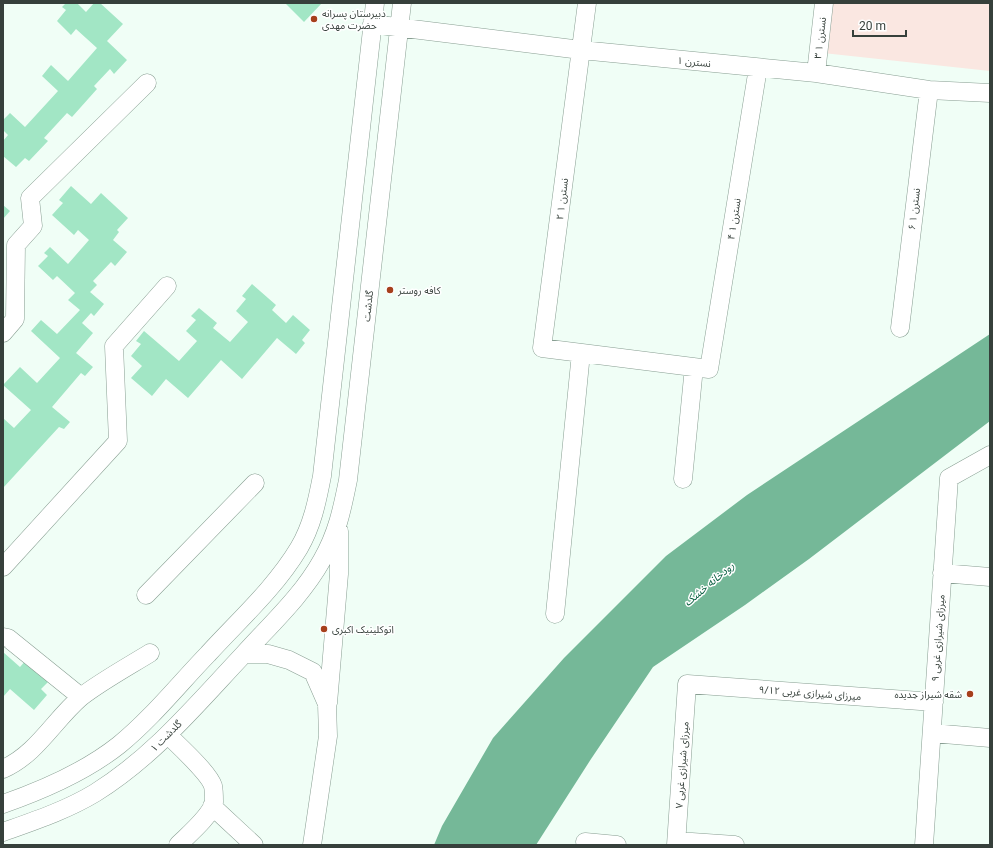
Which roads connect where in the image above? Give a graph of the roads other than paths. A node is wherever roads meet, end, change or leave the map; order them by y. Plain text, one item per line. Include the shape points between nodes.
1 (375, 3) edge
2 (402, 3) edge
3 (586, 3) edge
4 (824, 3) edge
5 (372, 24) junction
6 (399, 27) junction
7 (581, 50) junction
8 (758, 68) junction
9 (816, 74) junction
10 (147, 83) dead end
11 (929, 90) junction
12 (990, 93) edge
13 (352, 209) junction
14 (378, 212) junction
15 (166, 286) dead end
16 (900, 328) dead end
17 (3, 333) edge
18 (581, 353) junction
19 (702, 368) junction
20 (990, 455) edge
21 (683, 479) dead end
22 (255, 484) dead end
23 (340, 524) junction
24 (3, 567) edge
25 (942, 573) junction
26 (990, 577) edge
27 (146, 594) dead end
28 (297, 597) joint
29 (556, 614) dead end
30 (3, 638) edge
31 (150, 653) dead end
32 (244, 654) junction
33 (687, 684) joint
34 (81, 697) junction
35 (934, 702) junction
36 (328, 708) junction
37 (932, 733) junction
38 (168, 735) junction
39 (990, 738) edge
40 (3, 769) edge
41 (3, 804) edge
42 (212, 806) junction
43 (3, 832) edge
44 (586, 842) dead end
45 (677, 843) edge
46 (178, 845) edge
47 (254, 845) edge
48 (312, 845) edge
49 (617, 845) edge
50 (735, 845) edge
51 (924, 845) edge

1 - 5 street
2 - 6 street, گلدشت
3 - 7 street, ۲ نسترن ۱
4 - 9 street, ۳ نسترن ۱
5 - 6 street, نسترن ۱
5 - 13 street
6 - 7 street, نسترن ۱
6 - 14 street, گلدشت
7 - 8 street, نسترن ۱
7 - 18 street, ۲ نسترن ۱ via 542,348
8 - 9 street, نسترن ۱
8 - 19 street, ۴ نسترن ۱
9 - 11 street, نسترن ۱
10 - 17 street via 30,198 33,226 16,245 15,320
11 - 12 street, نسترن ۱
11 - 16 street, ۶ نسترن ۱
13 - 14 street
13 - 41 street via 322,476 314,516 299,548 276,581 150,716 118,745 80,770 31,794
14 - 23 street, گلدشت via 348,480
15 - 24 street via 114,346 118,441
18 - 19 street
18 - 29 street
19 - 21 street, ۴ نسترن ۱
20 - 25 street, میرزای شیرازی غربی ۹ via 949,478
22 - 27 street
23 - 28 street, گلدشت via 322,561
23 - 36 street via 339,574
25 - 26 street
25 - 35 street, میرزای شیرازی غربی ۹
28 - 32 street, گلدشت ۱
30 - 34 street via 8,638
31 - 34 street
32 - 36 street via 268,654 289,660 313,672
32 - 38 street, گلدشت ۱
33 - 35 street, ۹/۱۲ میرزای شیرازی غربی
33 - 45 street, ۷ میرزای شیرازی غربی
34 - 40 street via 36,745 16,763
35 - 37 street, میرزای شیرازی غربی ۹
36 - 48 street via 328,736
37 - 39 street
37 - 51 street, میرزای شیرازی غربی ۹
38 - 42 street via 203,771 213,786
38 - 43 street, گلدشت ۱ via 135,766 94,794 41,819
42 - 46 street via 205,818
42 - 47 street
44 - 49 street
45 - 50 street

